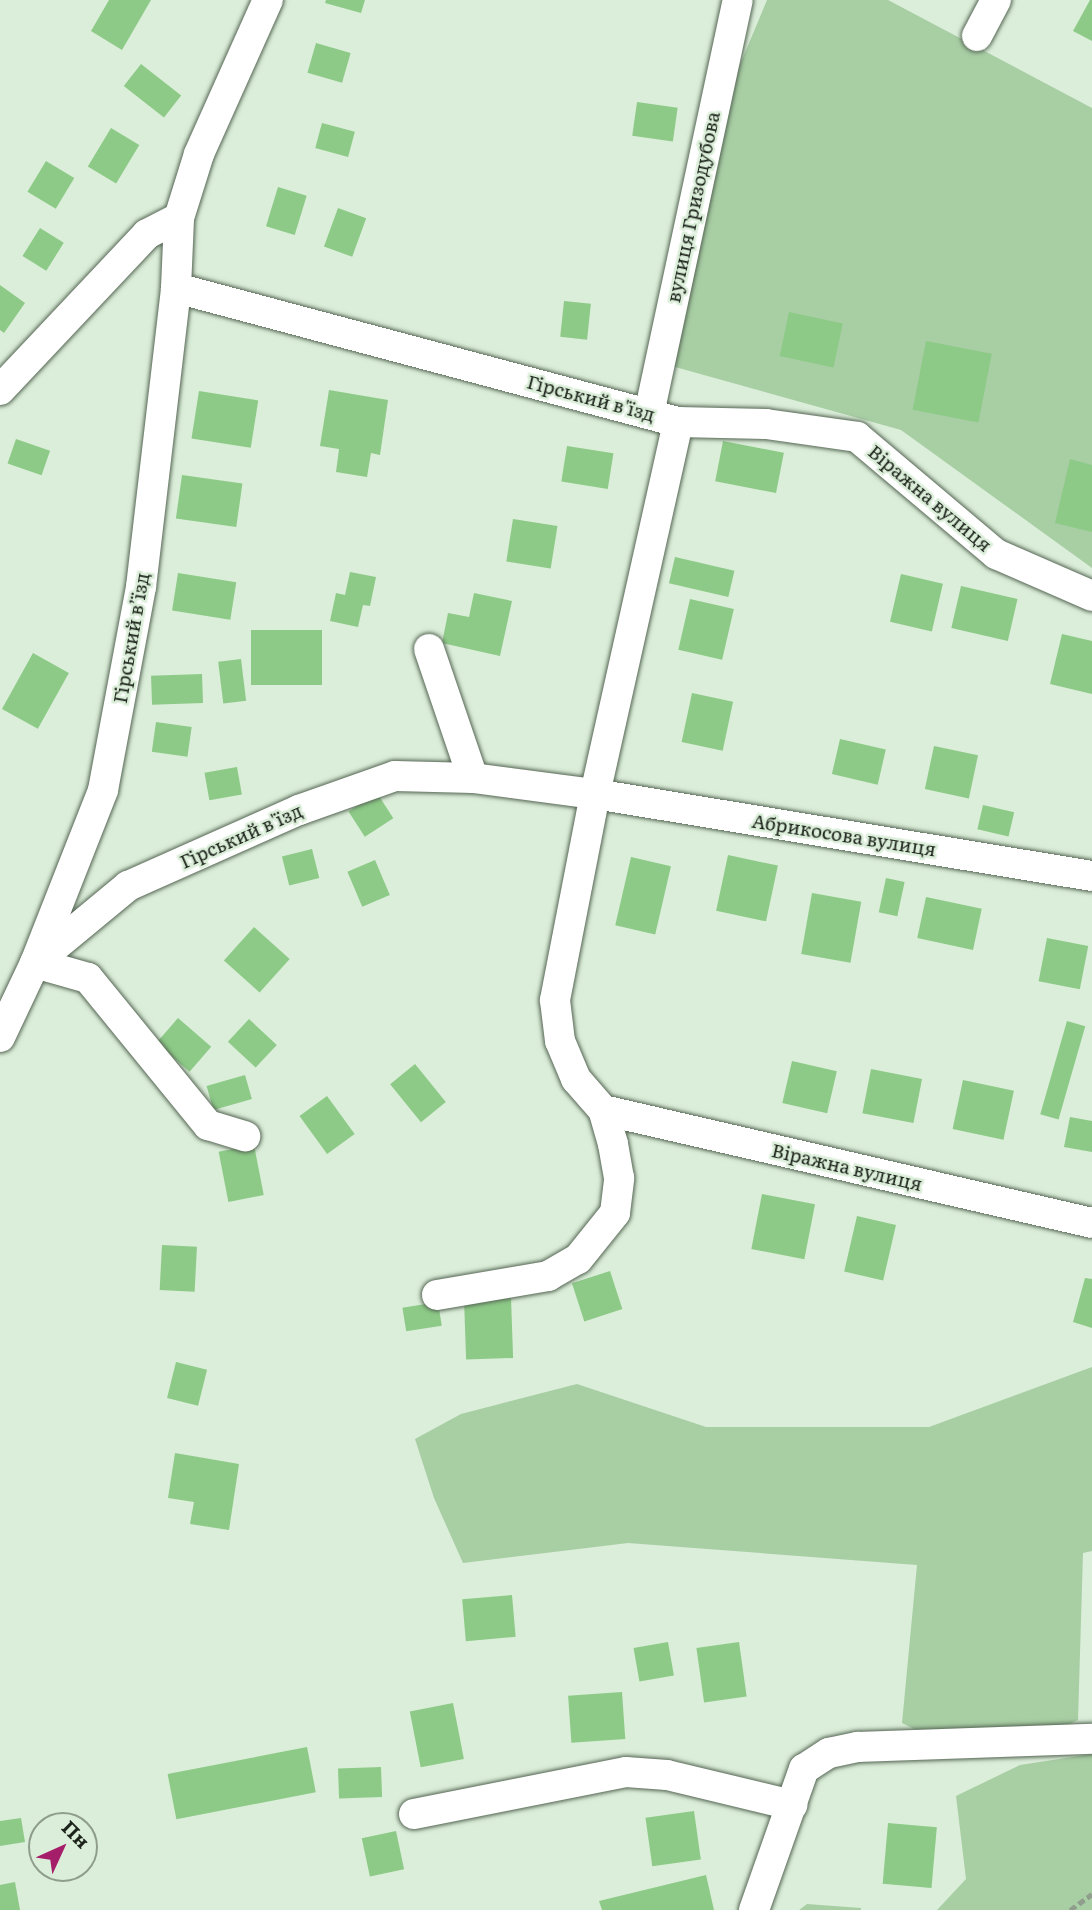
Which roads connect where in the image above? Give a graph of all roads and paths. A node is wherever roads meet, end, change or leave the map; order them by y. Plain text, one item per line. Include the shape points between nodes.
1 (268, 0) edge
2 (738, 0) edge
3 (996, 0) edge
4 (977, 36) dead end
5 (179, 218) junction
6 (176, 288) junction
7 (0, 390) edge
8 (649, 414) junction
9 (678, 422) junction
10 (1092, 596) edge
11 (429, 649) dead end
12 (473, 779) junction
13 (595, 794) junction
14 (1092, 876) edge
15 (35, 963) junction
16 (0, 1037) edge
17 (603, 1110) junction
18 (245, 1136) dead end
19 (1092, 1223) edge
20 (437, 1295) dead end
21 (1092, 1740) edge
22 (792, 1805) junction
23 (414, 1814) dead end
24 (1092, 1894) edge
25 (754, 1910) edge
26 (1070, 1910) edge

1 - 5 street via 199,154
2 - 8 street, вулиця Гризодубова
3 - 4 street
5 - 6 street, Гірський в’їзд
5 - 7 street via 147,234
6 - 8 street, Гірський в'їзд
6 - 15 street, Гірський в’їзд via 141,587 103,790
8 - 9 street, Гірський в'їзд
9 - 10 street, Віражна вулиця via 766,424 857,437 996,554
9 - 13 street, Гірський в'їзд
11 - 12 street
12 - 13 street, Гірський в'їзд
12 - 15 street, Гірський в'їзд via 395,776 299,810 128,886
13 - 14 street, Абрикосова вулиця
13 - 17 street, Гірський в'їзд via 555,1000 560,1041 576,1079
15 - 16 street, Гірський в’їзд
15 - 18 street via 88,978 208,1125
17 - 19 street, Віражна вулиця
17 - 20 street via 620,1178 615,1213 602,1233 578,1259 548,1276
21 - 22 street via 858,1747 829,1753 804,1769
22 - 23 street via 667,1775 626,1772
22 - 25 street
24 - 26 path

